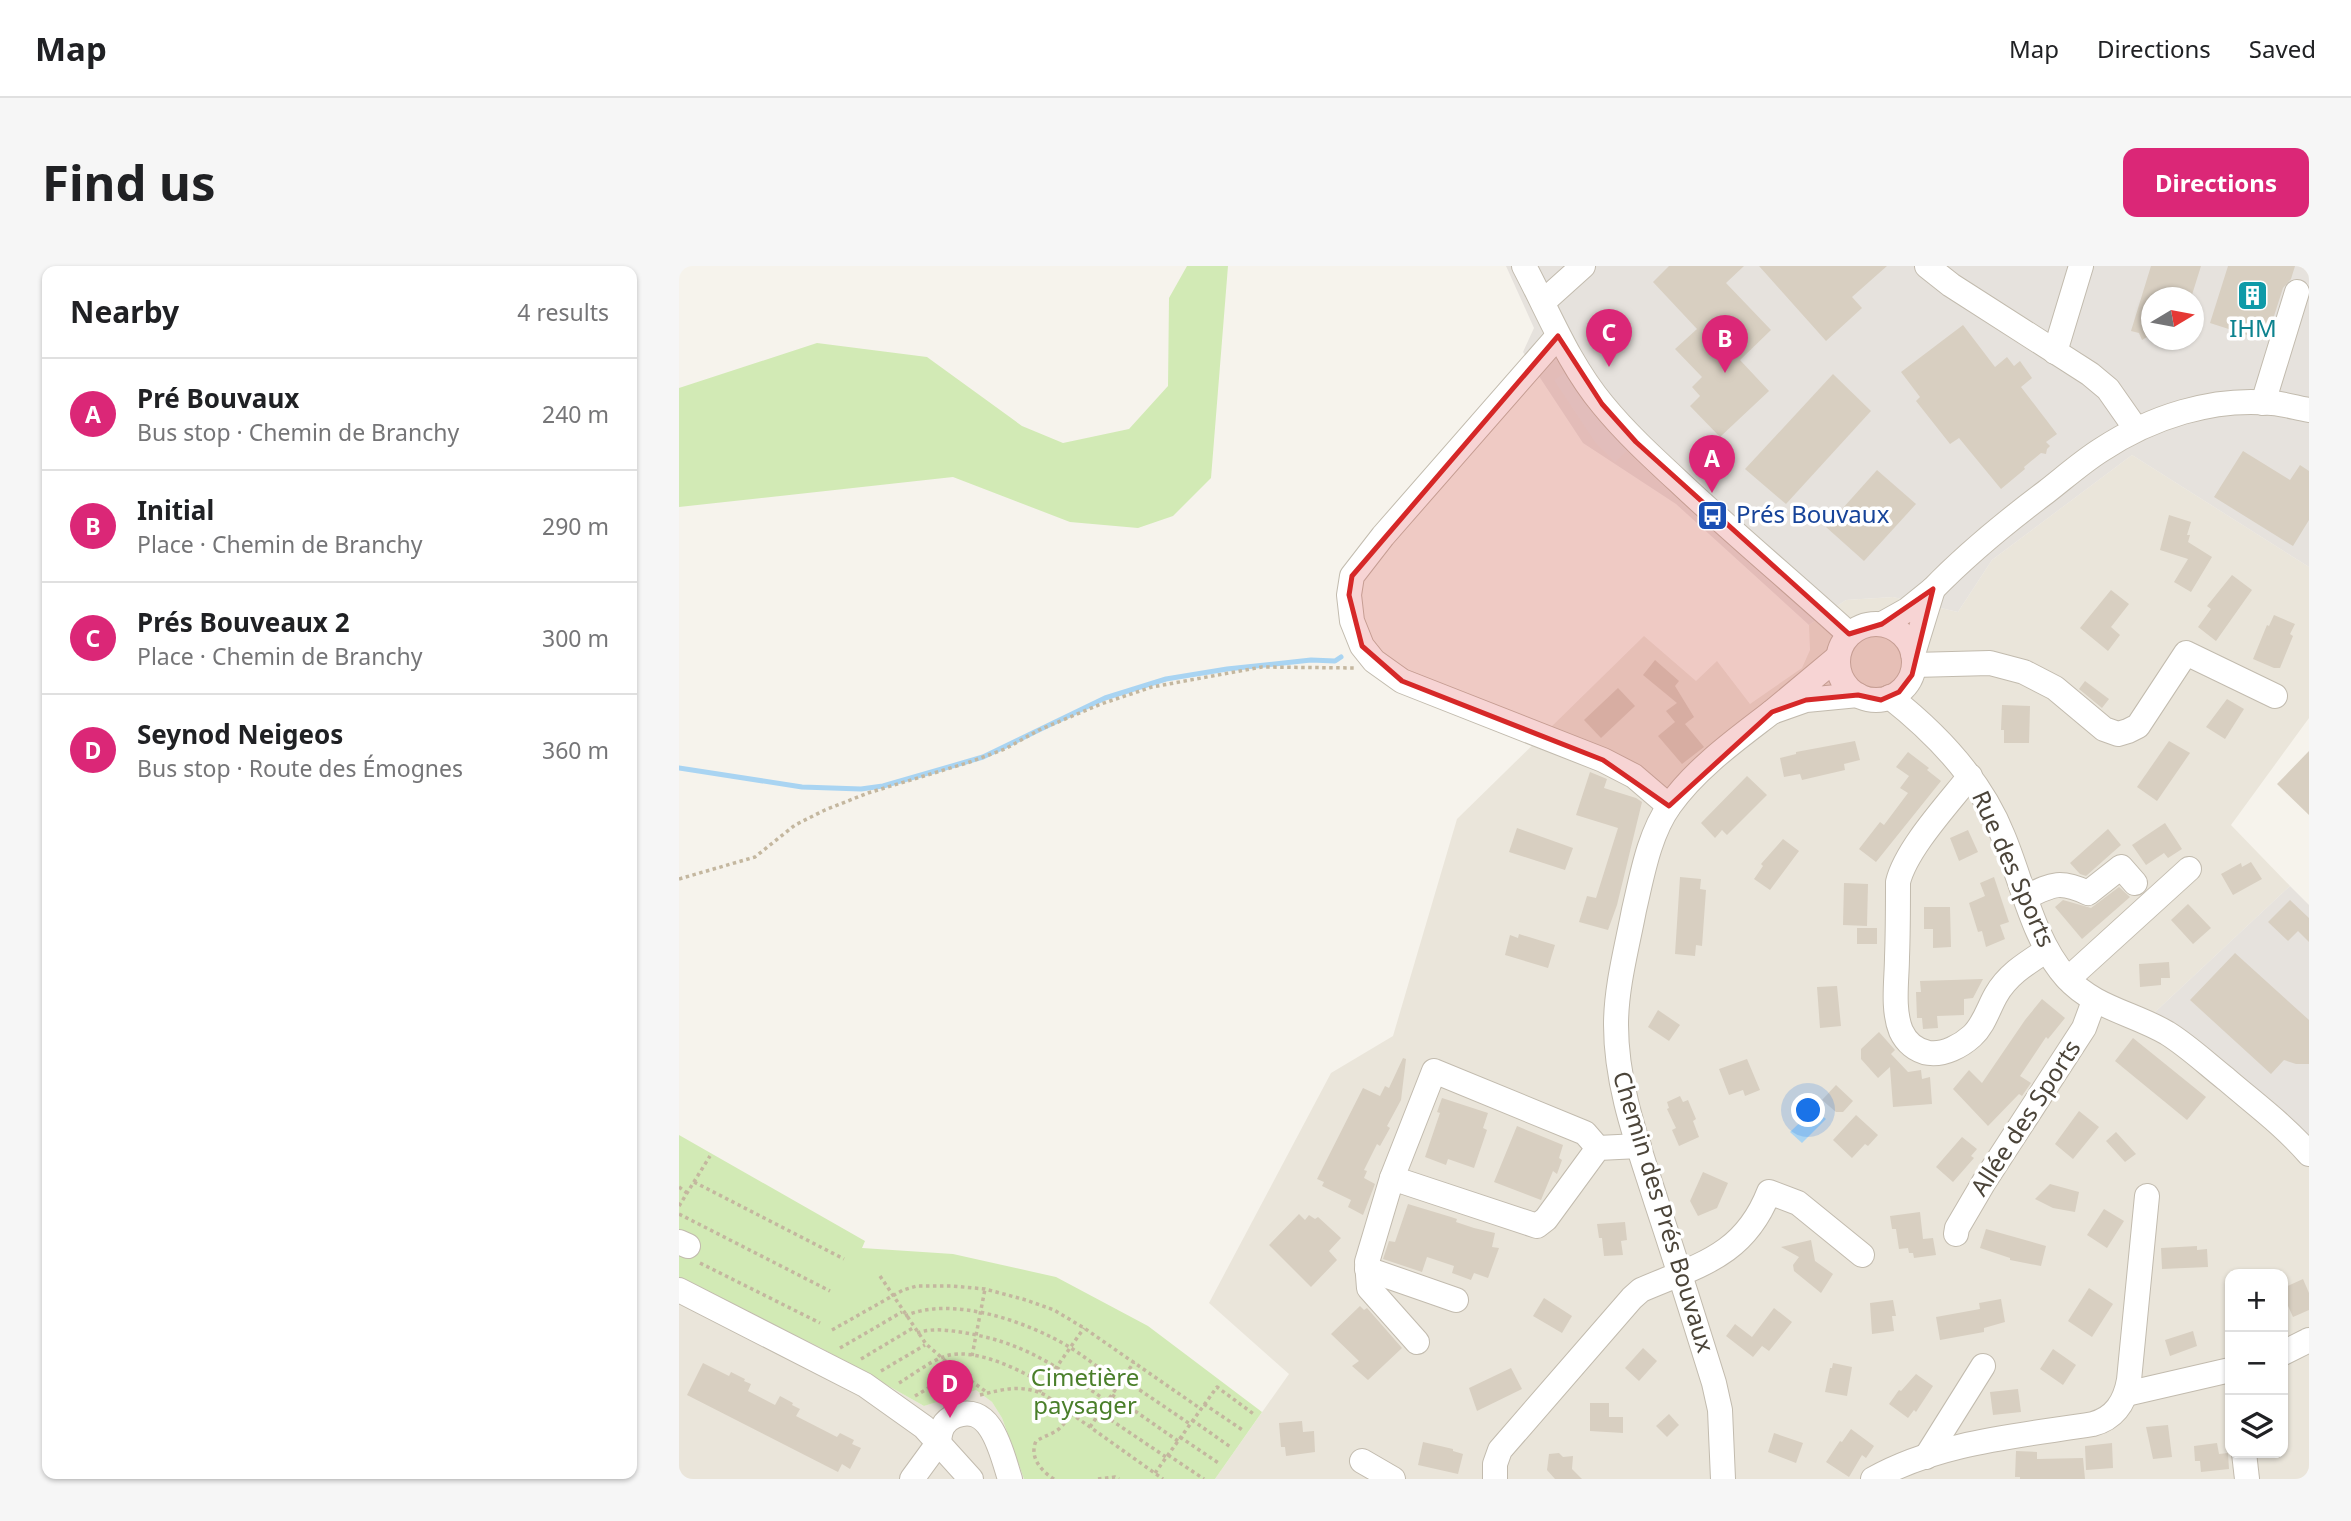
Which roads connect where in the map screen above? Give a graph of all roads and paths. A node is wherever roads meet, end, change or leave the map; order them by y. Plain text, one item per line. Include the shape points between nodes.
1 (1524, 266) edge
2 (1583, 266) edge
3 (1927, 266) edge
4 (2081, 266) edge
5 (2297, 292) dead end
6 (1543, 302) junction
7 (1558, 336) junction
8 (2055, 352) junction
9 (2263, 403) junction
10 (2309, 410) edge
11 (2136, 429) junction
12 (1934, 589) junction
13 (1882, 624) junction
14 (1849, 634) junction
15 (1838, 657) junction
16 (1913, 659) junction
17 (1356, 668) dead end
18 (1858, 695) junction
19 (2275, 696) dead end
20 (1891, 697) junction
21 (1772, 712) junction
22 (1970, 776) junction
23 (1669, 806) junction
24 (2189, 869) dead end
25 (679, 879) edge
26 (2135, 883) dead end
27 (2026, 897) junction
28 (2047, 950) junction
29 (2068, 979) junction
30 (2094, 1000) junction
31 (1639, 1146) junction
32 (1598, 1148) junction
33 (2309, 1154) edge
34 (710, 1156) dead end
35 (1392, 1178) junction
36 (694, 1182) junction
37 (679, 1187) edge
38 (687, 1193) junction
39 (2147, 1196) dead end
40 (679, 1206) edge
41 (679, 1214) edge
42 (1957, 1234) dead end
43 (683, 1244) edge
44 (1862, 1255) dead end
45 (844, 1259) dead end
46 (1367, 1269) junction
47 (1679, 1273) junction
48 (880, 1276) dead end
49 (985, 1289) junction
50 (679, 1290) edge
51 (830, 1291) dead end
52 (892, 1294) junction
53 (1456, 1300) dead end
54 (981, 1312) junction
55 (904, 1314) junction
56 (820, 1323) dead end
57 (913, 1328) junction
58 (1084, 1328) junction
59 (832, 1330) dead end
60 (917, 1333) junction
61 (976, 1334) junction
62 (2309, 1340) edge
63 (1416, 1342) dead end
64 (926, 1344) junction
65 (840, 1348) dead end
66 (1070, 1348) junction
67 (2288, 1350) edge
68 (972, 1356) junction
69 (941, 1358) junction
70 (861, 1359) dead end
71 (1134, 1362) junction
72 (1983, 1366) dead end
73 (1057, 1367) junction
74 (957, 1371) junction
75 (2225, 1371) edge
76 (879, 1373) dead end
77 (1121, 1381) junction
78 (899, 1383) dead end
79 (1044, 1384) junction
80 (1038, 1392) junction
81 (988, 1393) junction
82 (2126, 1394) junction
83 (1112, 1395) junction
84 (915, 1396) dead end
85 (973, 1397) dead end
86 (1107, 1401) junction
87 (1204, 1404) junction
88 (1201, 1409) junction
89 (1099, 1412) junction
90 (1071, 1414) junction
91 (1255, 1415) dead end
92 (1191, 1422) junction
93 (1090, 1427) junction
94 (1244, 1431) dead end
95 (1179, 1439) junction
96 (939, 1442) junction
97 (1232, 1448) dead end
98 (1167, 1456) junction
99 (1926, 1457) junction
100 (2245, 1458) edge
101 (1362, 1461) dead end
102 (1220, 1464) dead end
103 (1155, 1473) junction
104 (912, 1479) edge
105 (971, 1479) edge
106 (1010, 1479) edge
107 (1054, 1479) edge
108 (1098, 1479) edge
109 (1119, 1479) edge
110 (1163, 1479) edge
111 (1203, 1479) edge
112 (1393, 1479) edge
113 (1495, 1479) edge
114 (1723, 1479) edge
115 (1873, 1479) edge
116 (2248, 1479) edge

1 - 6 street
2 - 6 street
3 - 8 street
4 - 8 street
5 - 9 street
6 - 7 street
7 - 14 street via 1602,404 1636,442
7 - 23 street via 1352,576 1352,621 1374,661 1402,681 1603,760 1634,776
8 - 11 street via 2108,389
9 - 10 street
9 - 11 street via 2186,410
11 - 12 street via 2100,450 1973,549
12 - 13 street
12 - 16 street
13 - 14 street via 1870,623
13 - 16 street via 1905,637
14 - 15 street
15 - 18 street via 1842,679
15 - 21 street, Chemin des Prés Bouvaux
16 - 19 street via 1990,663 2024,673 2055,688 2104,729 2118,734 2137,726 2186,653
16 - 20 street via 1906,684
17 - 25 path via 1262,667 1152,687 1039,730 1005,749 825,810 795,825 755,858
18 - 20 street via 1872,700
18 - 21 street via 1806,700
20 - 22 street, Rue des Sports
21 - 23 street, Chemin des Prés Bouvaux via 1703,769
22 - 27 street, Rue des Sports via 2002,833
22 - 28 street via 1902,867 1898,882 1896,998 1900,1028 1907,1041 1926,1053 1941,1054 1972,1037 2005,982
23 - 31 street, Chemin des Prés Bouvaux via 1649,850 1637,897 1616,1024 1618,1065
24 - 29 street
26 - 27 street via 2121,867 2088,892 2060,883
27 - 28 street, Rue des Sports
28 - 29 street, Rue des Sports
29 - 30 street, Rue des Sports
30 - 33 street, Rue des Sports via 2179,1041 2273,1116
30 - 42 street, Allée des Sports via 2084,1028 1984,1182
31 - 32 street
31 - 47 street, Chemin des Prés Bouvaux
32 - 35 street via 1537,1226
32 - 35 street via 1585,1133 1434,1072
34 - 36 path
35 - 46 street
36 - 38 path
36 - 45 path
37 - 38 path
38 - 40 path
39 - 82 street
41 - 51 path
43 - 56 path via 697,1262
44 - 47 street via 1798,1203 1769,1192 1761,1213 1736,1244
46 - 53 street
46 - 63 street via 1369,1288
47 - 113 street via 1632,1298 1500,1450
47 - 114 street, Chemin des Prés Bouvaux via 1720,1410
48 - 52 path
49 - 52 path via 917,1286
49 - 54 path
49 - 58 path via 1054,1310
50 - 96 street via 865,1385
52 - 55 path
52 - 59 path
54 - 55 path via 927,1309
54 - 61 path
54 - 66 path via 1018,1323
55 - 57 path
55 - 65 path
57 - 60 path
57 - 70 path
58 - 66 path
58 - 71 path
60 - 61 path
60 - 64 path
61 - 68 path
61 - 73 path via 1006,1341
62 - 67 street
64 - 69 path
64 - 76 path
66 - 73 path
66 - 77 path
68 - 69 path
68 - 79 path
69 - 74 path
69 - 78 path
71 - 77 path
71 - 88 path
72 - 99 street
73 - 79 path
73 - 86 path
74 - 81 path
74 - 84 path
75 - 82 street
77 - 83 path
77 - 92 path
79 - 80 path
80 - 81 path via 1016,1387
80 - 90 path
81 - 85 path
82 - 99 street via 2121,1406 2103,1422 1992,1440
83 - 86 path
83 - 95 path
86 - 89 path
87 - 88 path
87 - 91 path via 1217,1387
87 - 94 path
88 - 92 path
89 - 93 path
89 - 98 path
90 - 93 path
90 - 107 path via 1062,1427 1033,1447 1039,1466
92 - 95 path
92 - 97 path
93 - 103 path
95 - 98 path
95 - 102 path
96 - 104 street
96 - 105 street
96 - 106 street via 942,1425 950,1418 960,1414 981,1417 994,1433
98 - 103 path
98 - 111 path
99 - 115 street
100 - 116 street
101 - 112 street
103 - 110 path
108 - 109 path

